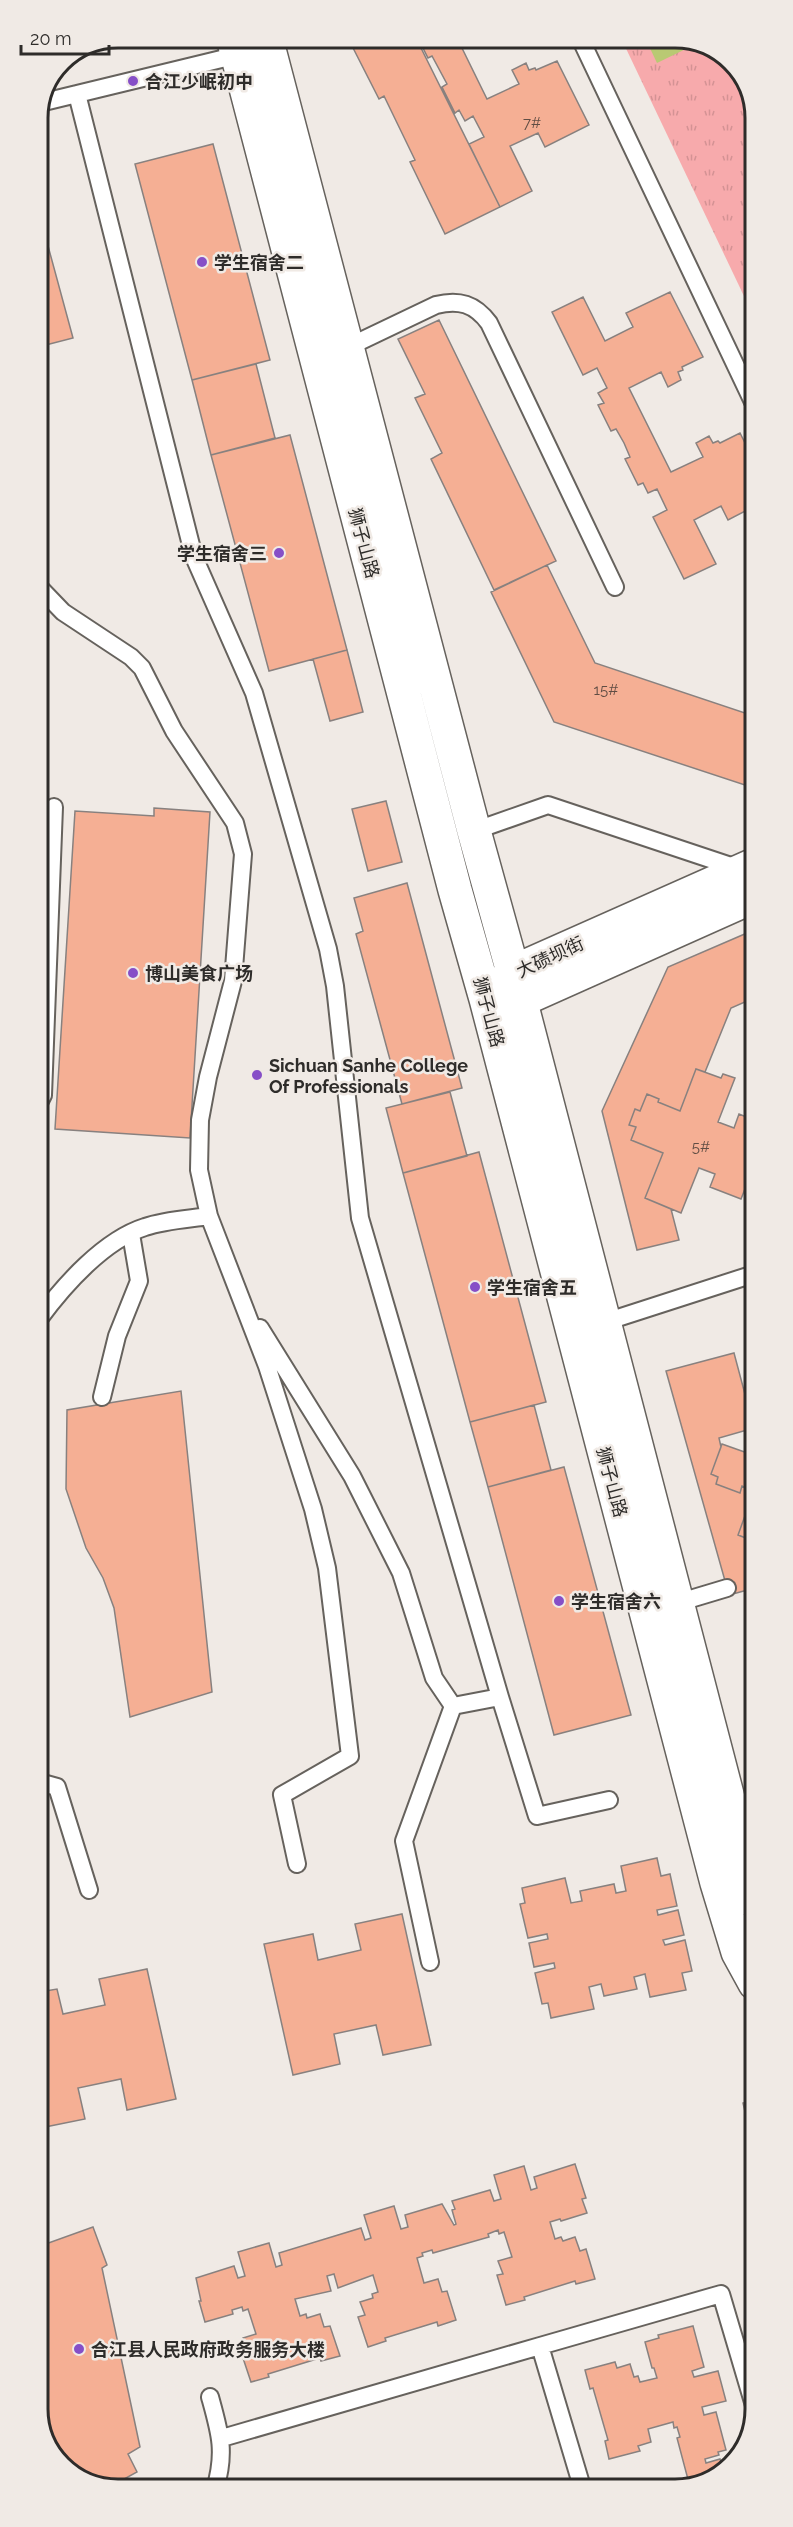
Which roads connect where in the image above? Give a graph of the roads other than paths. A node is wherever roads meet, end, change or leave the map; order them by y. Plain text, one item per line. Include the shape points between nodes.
1 (229, 48) edge
2 (237, 48) edge
3 (270, 48) edge
4 (585, 48) edge
5 (76, 94) junction
6 (50, 100) edge
7 (347, 347) junction
8 (317, 361) junction
9 (745, 385) edge
10 (615, 587) dead end
11 (48, 596) edge
12 (54, 807) dead end
13 (474, 831) junction
14 (745, 875) edge
15 (745, 879) edge
16 (48, 964) edge
17 (516, 986) junction
18 (486, 999) junction
19 (209, 1216) junction
20 (131, 1234) junction
21 (745, 1277) edge
22 (239, 1294) junction
23 (48, 1308) edge
24 (603, 1323) junction
25 (573, 1333) junction
26 (102, 1397) dead end
27 (727, 1588) dead end
28 (677, 1604) junction
29 (500, 1697) junction
30 (453, 1706) junction
31 (48, 1784) edge
32 (609, 1800) dead end
33 (297, 1864) dead end
34 (745, 1864) edge
35 (89, 1890) dead end
36 (430, 1962) dead end
37 (745, 1965) edge
38 (540, 2346) junction
39 (745, 2373) edge
40 (210, 2397) dead end
41 (222, 2438) junction
42 (218, 2479) edge
43 (580, 2479) edge

1 - 5 lane
2 - 8 street, 狮子山路
3 - 7 street, 狮子山路
4 - 9 lane
5 - 6 lane
5 - 29 lane via 194,557 254,693 327,949 335,986 360,1218
7 - 8 lane
7 - 10 lane via 436,305 448,302 471,306 481,313
7 - 13 street, 狮子山路
8 - 18 street, 狮子山路 via 454,890
11 - 19 lane via 63,612 142,668 174,731 235,823 243,854 233,981 200,1120 199,1170
12 - 16 lane
13 - 14 lane via 548,805
13 - 17 street, 狮子山路
15 - 17 street, 大碛坝街
17 - 18 street, 大碛坝街
17 - 24 street, 狮子山路
18 - 25 street, 狮子山路
19 - 20 lane via 146,1227
19 - 22 lane
20 - 23 lane via 110,1245 67,1284
20 - 26 lane via 140,1281 117,1336
21 - 24 lane
22 - 30 lane via 352,1476 401,1573 434,1678
22 - 33 lane via 267,1366 327,1568 350,1756 282,1795
24 - 25 lane
24 - 28 street, 狮子山路
25 - 37 street, 狮子山路 via 717,1883
27 - 28 lane
28 - 34 street, 狮子山路
29 - 30 lane
29 - 32 lane via 537,1816
30 - 36 lane via 404,1841
31 - 35 lane via 57,1787
38 - 39 lane via 721,2294
38 - 41 lane
38 - 43 lane
40 - 41 lane
41 - 42 lane

